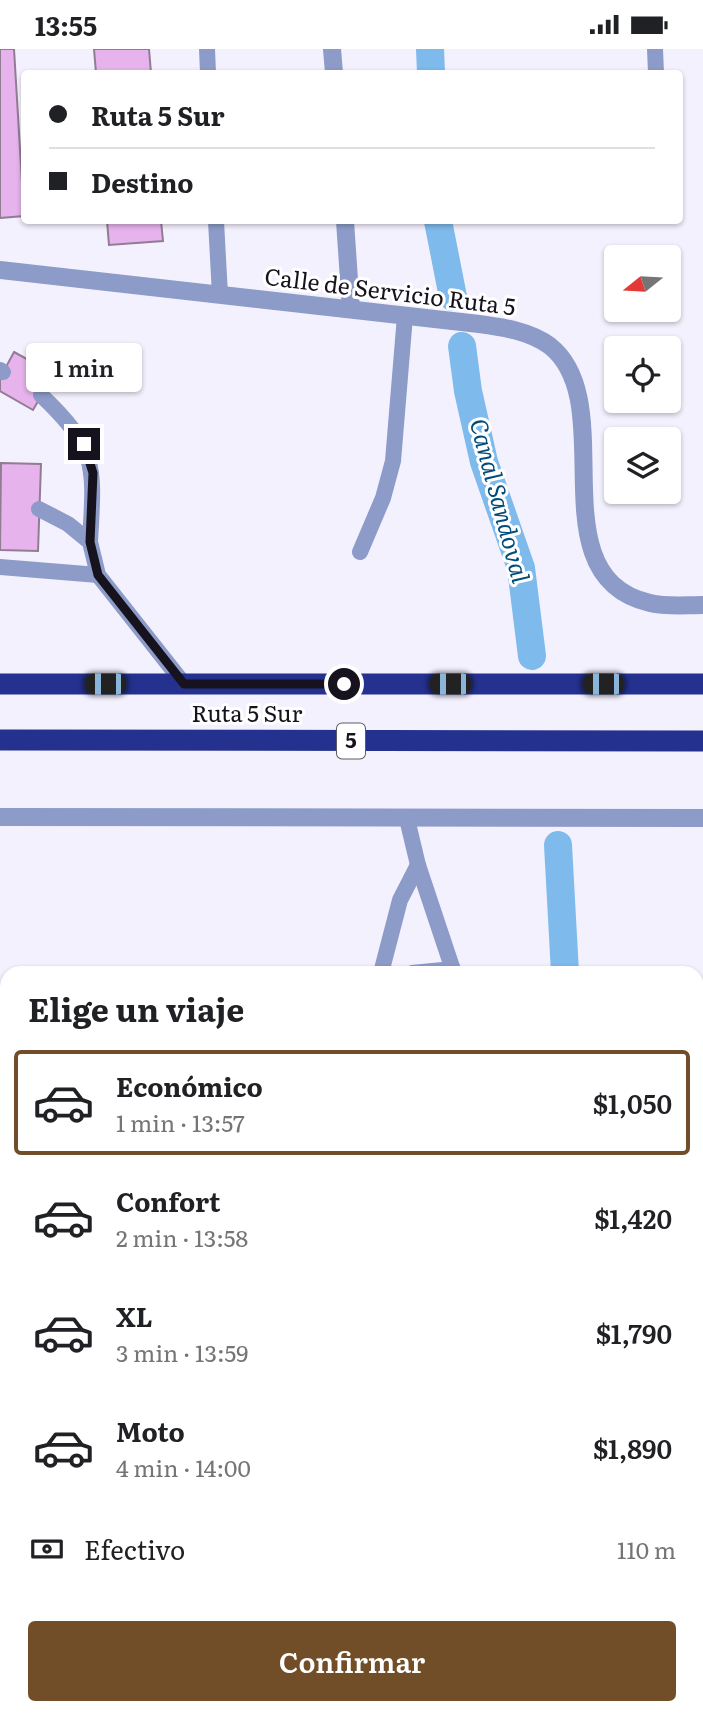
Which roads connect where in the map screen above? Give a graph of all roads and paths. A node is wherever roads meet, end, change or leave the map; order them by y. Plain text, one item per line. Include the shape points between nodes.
1 (207, 49) edge
2 (332, 49) edge
3 (655, 49) edge
4 (208, 70) edge
5 (334, 70) edge
6 (656, 70) edge
7 (216, 224) edge
8 (345, 224) edge
9 (0, 270) edge
10 (219, 295) junction
11 (351, 309) junction
12 (405, 316) junction
13 (41, 395) dead end
14 (39, 509) dead end
15 (90, 542) junction
16 (360, 552) dead end
17 (0, 567) edge
18 (98, 575) junction
19 (703, 605) edge
20 (0, 684) edge
21 (184, 684) junction
22 (703, 684) edge
23 (0, 740) edge
24 (703, 741) edge
25 (0, 817) edge
26 (703, 818) edge
27 (407, 819) junction
28 (418, 865) junction
29 (383, 966) edge
30 (451, 966) edge

1 - 4 lane
2 - 5 street
3 - 6 lane
7 - 10 lane
8 - 11 street
9 - 10 street, Calle de Servicio Ruta 5
10 - 11 street, Calle de Servicio Ruta 5
11 - 12 street, Calle de Servicio Ruta 5
12 - 16 lane via 393,461
12 - 19 street, Calle de Servicio Ruta 5 via 501,327 537,338 559,356 578,393 587,521 599,566 635,598 662,605
13 - 15 lane via 84,444 93,473
14 - 15 lane
15 - 18 lane
17 - 18 lane
18 - 21 lane
20 - 21 highway, Ruta 5 Sur
21 - 22 highway, Ruta 5 Sur
23 - 24 highway, Ruta 5 Sur / 5
25 - 27 street
26 - 27 street
27 - 28 lane
28 - 29 lane via 400,900
28 - 30 lane

